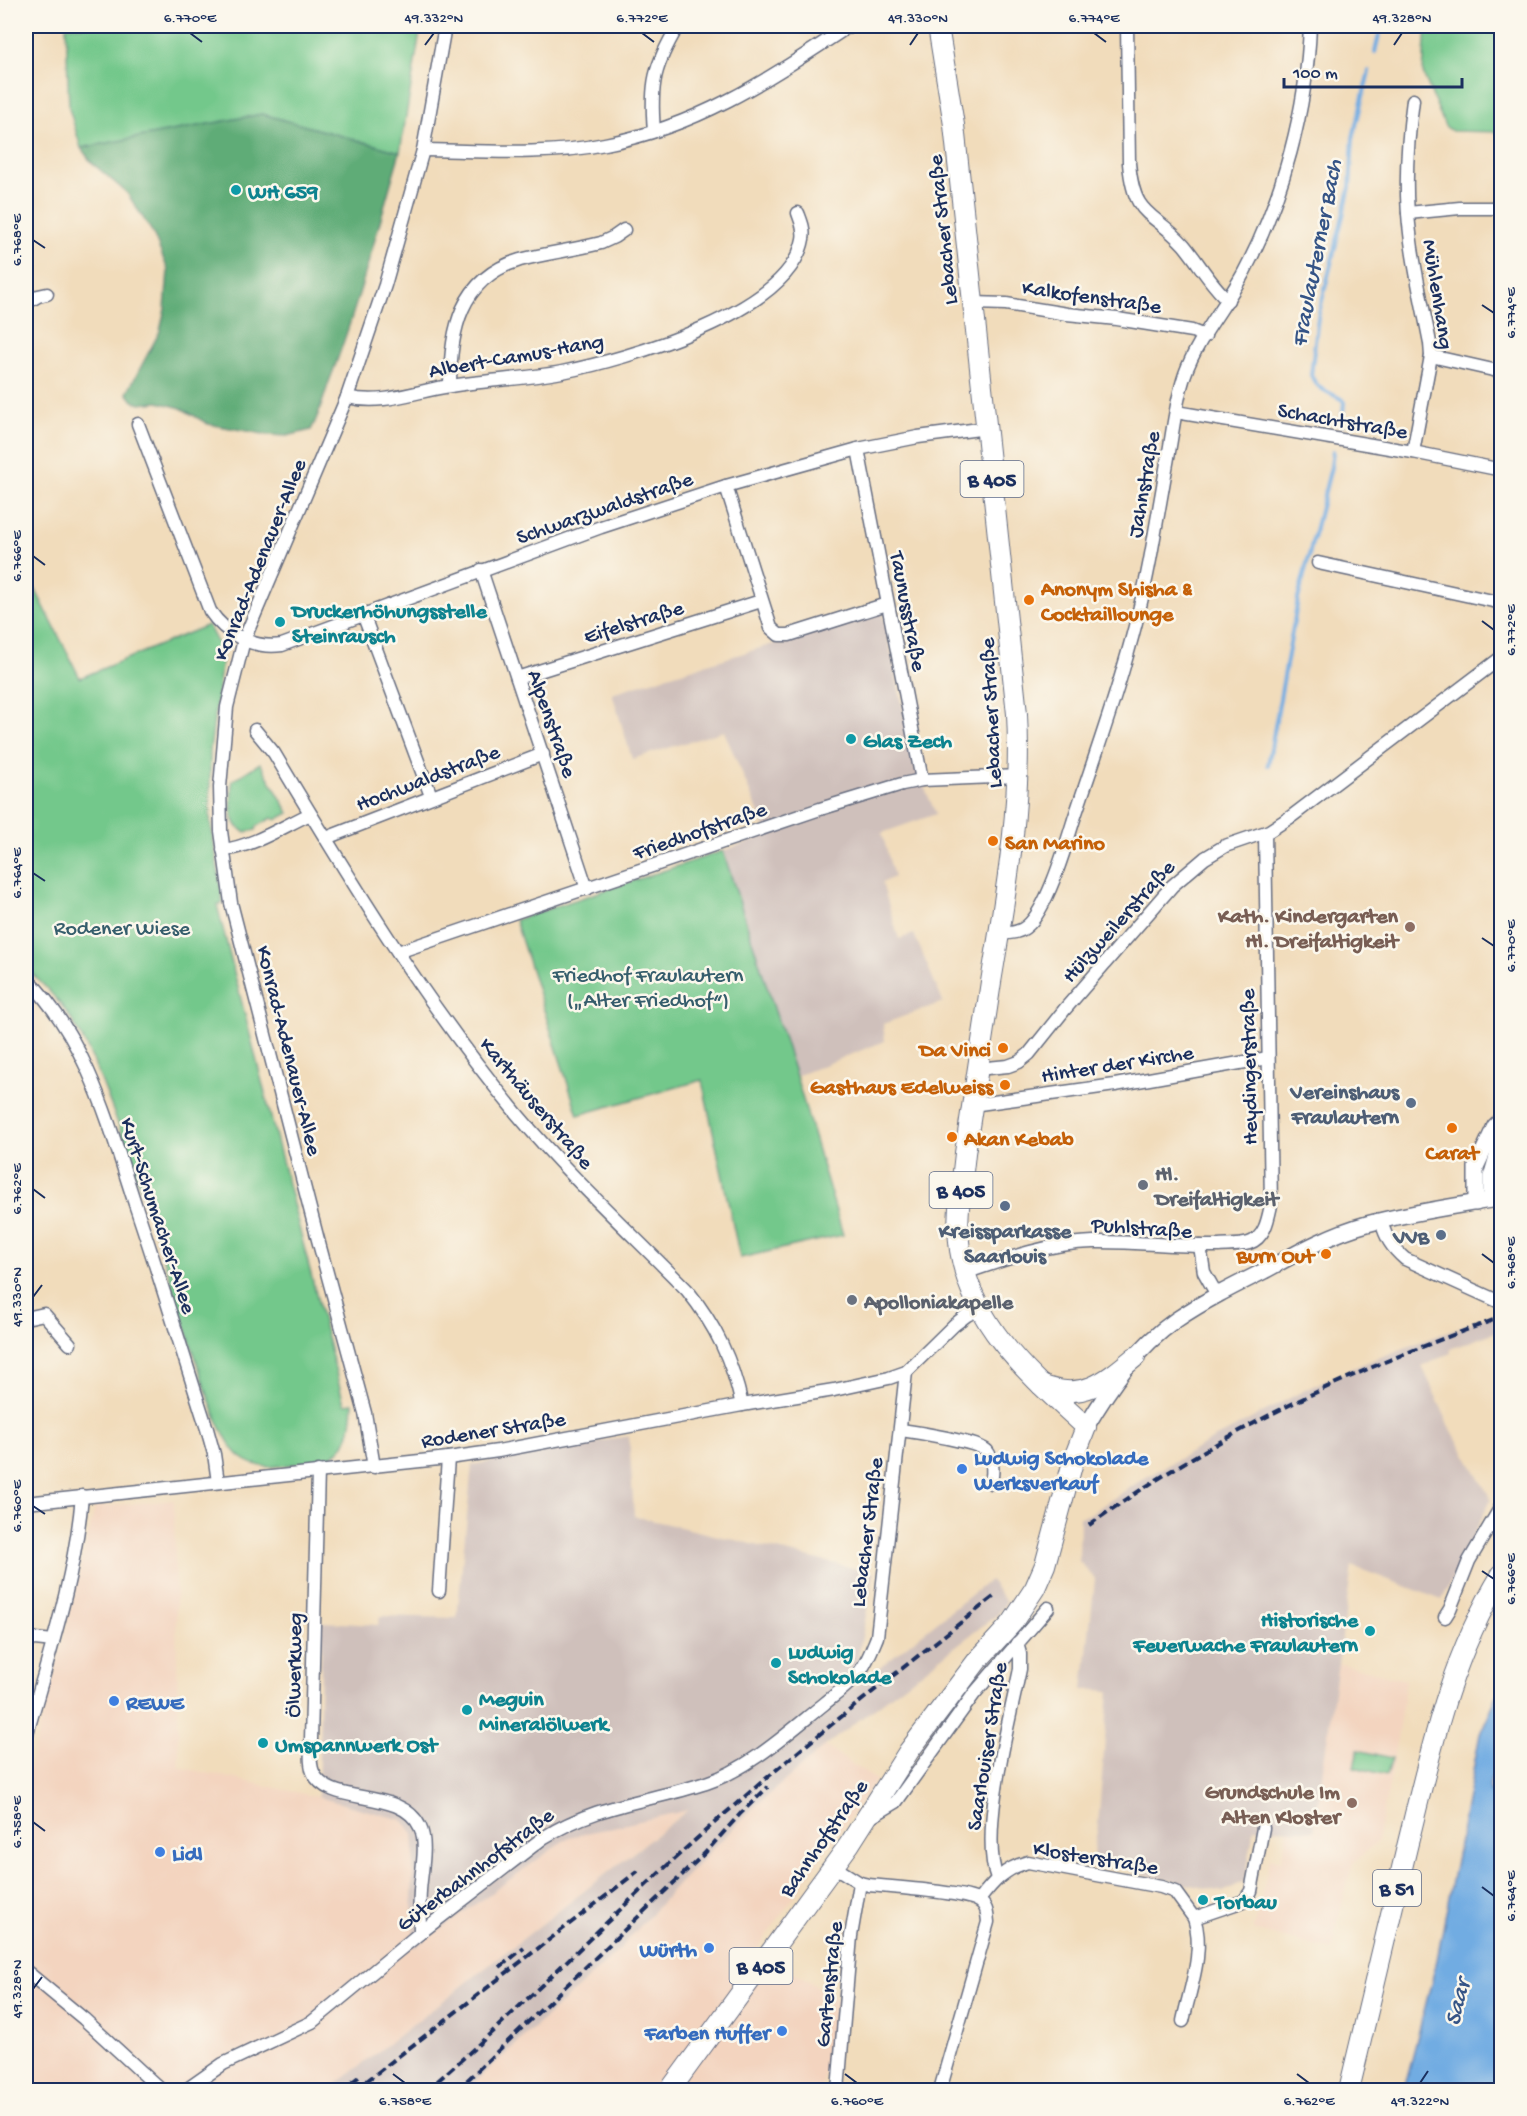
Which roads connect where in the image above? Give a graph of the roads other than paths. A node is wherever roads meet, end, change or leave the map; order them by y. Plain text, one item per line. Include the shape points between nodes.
1 (445, 26) edge
2 (678, 26) edge
3 (849, 26) edge
4 (938, 26) edge
5 (1127, 26) edge
6 (1310, 26) edge
7 (1413, 100) dead end
8 (654, 131) junction
9 (423, 150) junction
10 (1502, 208) edge
11 (798, 213) dead end
12 (1408, 213) junction
13 (624, 230) dead end
14 (47, 294) dead end
15 (1228, 300) junction
16 (26, 303) edge
17 (973, 303) junction
18 (1205, 336) junction
19 (1431, 356) junction
20 (1502, 372) edge
21 (450, 386) junction
22 (347, 398) junction
23 (1176, 412) junction
24 (138, 424) dead end
25 (987, 428) junction
26 (858, 449) junction
27 (1413, 452) junction
28 (1502, 470) edge
29 (726, 486) junction
30 (1318, 563) dead end
31 (481, 570) junction
32 (761, 601) junction
33 (1502, 603) edge
34 (887, 604) junction
35 (363, 614) junction
36 (244, 640) junction
37 (1502, 657) edge
38 (517, 678) junction
39 (255, 730) dead end
40 (543, 754) junction
41 (1019, 776) junction
42 (922, 780) junction
43 (431, 796) junction
44 (310, 814) junction
45 (1264, 833) junction
46 (326, 838) junction
47 (223, 850) junction
48 (587, 889) junction
49 (999, 934) junction
50 (398, 952) junction
51 (26, 978) edge
52 (1268, 1058) junction
53 (977, 1069) junction
54 (972, 1104) junction
55 (1502, 1119) edge
56 (1502, 1140) edge
57 (1489, 1200) edge
58 (1381, 1221) junction
59 (1200, 1246) junction
60 (965, 1273) junction
61 (1217, 1295) junction
62 (1502, 1303) edge
63 (980, 1309) junction
64 (26, 1318) edge
65 (70, 1344) dead end
66 (1135, 1357) junction
67 (906, 1372) junction
68 (1041, 1385) junction
69 (742, 1405) junction
70 (1086, 1426) junction
71 (901, 1430) junction
72 (448, 1458) junction
73 (374, 1467) junction
74 (318, 1471) junction
75 (219, 1482) junction
76 (991, 1483) dead end
77 (82, 1496) junction
78 (26, 1503) edge
79 (1502, 1505) edge
80 (1502, 1574) edge
81 (439, 1591) dead end
82 (1048, 1608) dead end
83 (1445, 1617) dead end
84 (26, 1638) edge
85 (53, 1641) junction
86 (1017, 1643) junction
87 (860, 1672) joint
88 (26, 1737) edge
89 (865, 1821) junction
90 (1263, 1828) dead end
91 (833, 1866) junction
92 (997, 1878) junction
93 (860, 1883) junction
94 (979, 1900) junction
95 (1194, 1918) junction
96 (420, 1933) junction
97 (26, 1971) edge
98 (1183, 2021) dead end
99 (161, 2091) edge
100 (186, 2091) edge
101 (670, 2091) edge
102 (838, 2091) edge
103 (940, 2091) edge
104 (1349, 2091) edge

1 - 9 street, Konrad-Adenauer-Allee
2 - 8 street via 662,52 654,79
3 - 8 street via 746,92 704,114
4 - 17 main road, Lebacher Straße / B 405 via 954,125
5 - 15 street via 1129,163 1135,197 1184,246
6 - 15 street, Jahnstraße via 1303,98 1285,168 1257,246
7 - 12 street, Mühlenhang via 1407,155
8 - 9 street via 605,144 562,149
9 - 22 street, Konrad-Adenauer-Allee via 385,285
10 - 12 street, Mühlenhang
11 - 21 street, Albert-Camus-Hang via 803,240 787,269 764,294 715,323 641,351 579,368 515,380
12 - 19 street, Mühlenhang
13 - 21 street via 601,243 518,261 484,280 471,293 458,319
14 - 16 street
15 - 18 street, Jahnstraße
17 - 18 street, Kalkofenstraße via 1117,319
17 - 25 main road, Lebacher Straße / B 405
18 - 23 street, Jahnstraße via 1185,374
19 - 20 street
19 - 27 street, Mühlenhang
21 - 22 street, Albert-Camus-Hang via 375,402
22 - 36 street, Konrad-Adenauer-Allee
23 - 27 street, Schachtstraße
23 - 49 street, Jahnstraße via 1137,623 1068,839 1037,915 1027,927
24 - 36 street via 210,611 224,628
25 - 26 street, Schwarzwaldstraße
25 - 41 main road, Lebacher Straße / B 405 via 1017,714
26 - 29 street, Schwarzwaldstraße
26 - 34 street, Taunusstraße
27 - 28 street, Schachtstraße
29 - 31 street, Schwarzwaldstraße
29 - 32 street
30 - 33 street
31 - 35 street, Schwarzwaldstraße
31 - 38 street, Alpenstraße
32 - 34 street via 771,628 779,635
32 - 38 street, Eifelstraße
34 - 42 street, Taunusstraße
35 - 36 street, Schwarzwaldstraße via 282,645 263,646
35 - 43 street
36 - 47 street, Konrad-Adenauer-Allee via 227,707 220,787
37 - 45 street, Hülzweilerstraße
38 - 40 street, Alpenstraße
39 - 44 street, Karthäuserstraße via 274,753
40 - 43 street, Hochwaldstraße
40 - 48 street, Alpenstraße
41 - 42 street, Friedhofstraße
41 - 49 main road, Lebacher Straße / B 405
42 - 48 street, Friedhofstraße via 820,809
43 - 46 street, Hochwaldstraße
44 - 46 street, Karthäuserstraße
44 - 47 street via 250,843
45 - 52 street, Heydingerstraße
45 - 53 street, Hülzweilerstraße via 1225,846 1179,880 1029,1054 1008,1066
46 - 50 street, Karthäuserstraße
47 - 73 street, Konrad-Adenauer-Allee via 231,903 365,1413
48 - 50 street, Friedhofstraße
49 - 53 main road, Lebacher Straße / B 405
50 - 69 street, Karthäuserstraße via 460,1042 518,1115 697,1302 731,1361
51 - 75 street, Kurt-Schumacher-Allee via 62,1025 95,1088 207,1429
52 - 54 street, Hinter der Kirche via 1115,1085
52 - 59 street, Heydingerstraße via 1267,1224 1250,1243
53 - 54 main road, Lebacher Straße / B 405
54 - 60 main road, Lebacher Straße / B 405 via 959,1205
55 - 57 street via 1476,1167
56 - 57 street
57 - 58 street
58 - 61 street via 1323,1240
58 - 62 street via 1386,1238 1405,1259
59 - 60 street, Puhlstraße via 1071,1243
59 - 61 street, Puhlstraße via 1204,1272
60 - 63 main road, Lebacher Straße / B 405
61 - 66 street via 1176,1320
63 - 67 street via 954,1325
63 - 68 main road, B 405 via 1002,1344
64 - 65 street via 44,1314
66 - 68 main road via 1094,1388 1069,1391
66 - 70 street
67 - 69 street, Rodener Straße via 834,1390
67 - 71 street, Lebacher Straße
68 - 70 main road, B 405
69 - 72 street, Rodener Straße
70 - 89 main road, Bahnhofstraße / B 405 via 1035,1588 1018,1615 944,1703
71 - 76 street, Lebacher Straße via 987,1451 992,1462
71 - 87 street, Lebacher Straße via 877,1637
72 - 73 street, Rodener Straße
72 - 81 street
73 - 74 street, Rodener Straße
74 - 75 street, Rodener Straße
74 - 96 street, Ölwerkweg via 313,1772 331,1789 401,1808 421,1828
75 - 77 street, Rodener Straße
77 - 78 street, Rodener Straße
77 - 85 street via 77,1541
79 - 83 street via 1469,1561
80 - 104 main road, B 51 via 1475,1621 1448,1686
82 - 86 street, Saarlouiser Straße
84 - 85 street
85 - 88 street
86 - 89 street, Saarlouiser Straße via 974,1694 896,1802
86 - 92 street, Saarlouiser Straße via 1020,1669 995,1804 991,1850
87 - 96 street, Güterbahnhofstraße via 801,1722 731,1772 561,1826
89 - 91 main road, Bahnhofstraße / B 405
90 - 95 street via 1251,1892 1244,1901
91 - 93 street
91 - 101 main road, Bahnhofstraße / B 405
92 - 94 street
92 - 95 street, Klosterstraße via 1015,1865 1028,1862 1161,1887 1175,1892
93 - 94 street
93 - 102 street, Gartenstraße via 851,1936
94 - 103 street via 986,1908 988,1922
95 - 98 street via 1199,1948
96 - 100 street, Güterbahnhofstraße via 312,2022 223,2064
97 - 99 street via 100,2032

